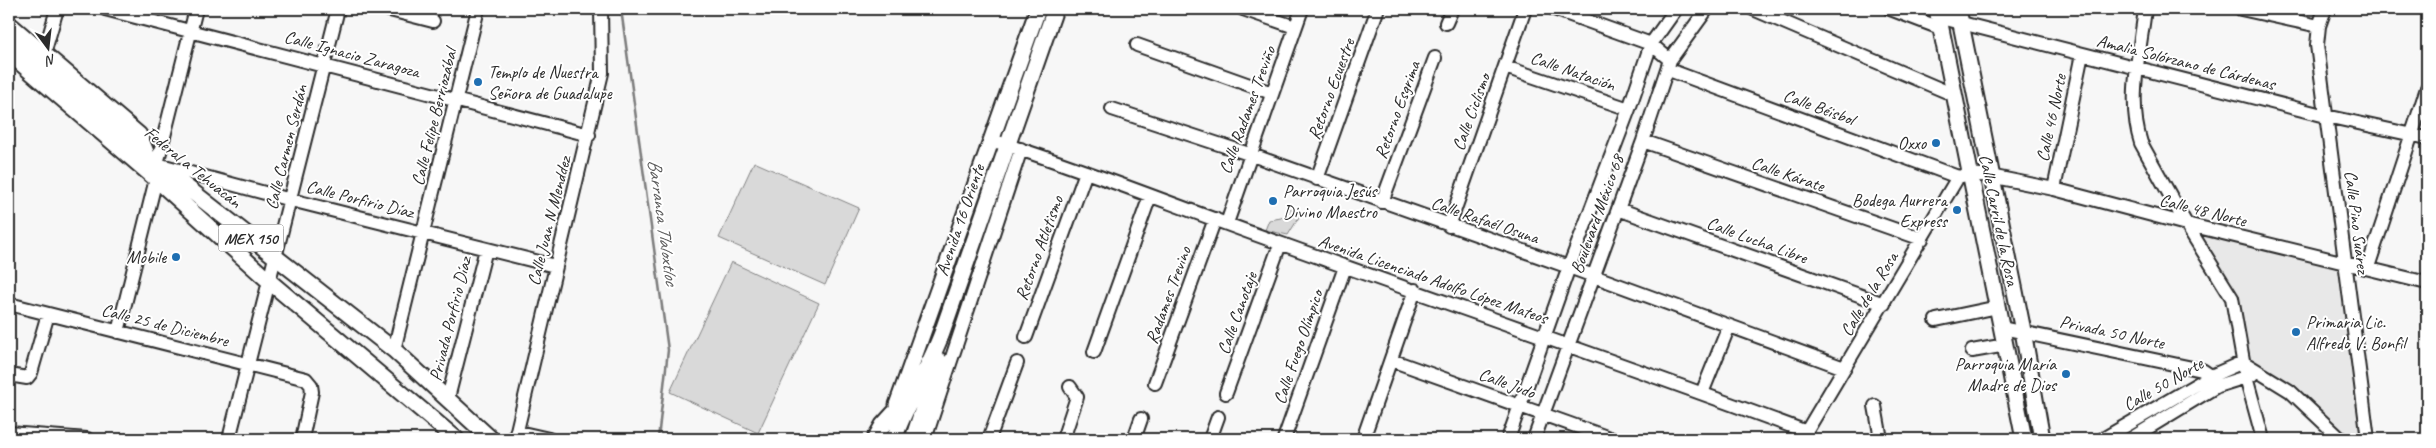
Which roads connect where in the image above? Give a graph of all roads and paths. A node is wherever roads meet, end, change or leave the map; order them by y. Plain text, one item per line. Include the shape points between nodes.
1 (57, 9) edge
2 (106, 9) edge
3 (196, 9) edge
4 (338, 9) edge
5 (386, 9) edge
6 (478, 9) edge
7 (601, 9) edge
8 (1038, 9) edge
9 (1055, 9) edge
10 (1243, 9) edge
11 (1302, 9) edge
12 (1452, 9) edge
13 (1525, 9) edge
14 (1554, 9) edge
15 (1676, 9) edge
16 (1707, 9) edge
17 (1753, 9) edge
18 (1890, 9) edge
19 (2146, 9) edge
20 (2241, 9) edge
21 (2325, 9) edge
22 (1377, 10) dead end
23 (124, 11) edge
24 (1959, 16) edge
25 (1938, 18) edge
26 (432, 21) dead end
27 (1446, 23) dead end
28 (9, 24) edge
29 (2319, 26) junction
30 (1296, 27) junction
31 (191, 30) junction
32 (9, 39) edge
33 (1651, 44) junction
34 (1137, 45) dead end
35 (9, 53) edge
36 (44, 54) junction
37 (2082, 54) junction
38 (1435, 58) dead end
39 (9, 65) edge
40 (324, 65) junction
41 (1670, 65) junction
42 (1506, 67) junction
43 (2138, 68) junction
44 (2427, 88) edge
45 (1272, 92) junction
46 (1954, 96) junction
47 (457, 100) junction
48 (67, 102) junction
49 (1112, 109) dead end
50 (1629, 109) junction
51 (2326, 116) junction
52 (2412, 134) junction
53 (589, 135) junction
54 (2427, 138) edge
55 (991, 140) junction
56 (1643, 141) junction
57 (1006, 145) junction
58 (1021, 150) junction
59 (1250, 154) junction
60 (152, 160) junction
61 (1086, 172) junction
62 (1964, 175) junction
63 (1990, 176) junction
64 (156, 179) junction
65 (1317, 179) junction
66 (2054, 189) junction
67 (1150, 196) junction
68 (291, 200) junction
69 (1382, 202) junction
70 (1618, 209) junction
71 (1221, 221) junction
72 (2186, 224) junction
73 (1448, 226) junction
74 (424, 233) junction
75 (1922, 239) junction
76 (1280, 244) junction
77 (486, 249) junction
78 (276, 258) junction
79 (2345, 263) junction
80 (555, 266) junction
81 (1345, 266) junction
82 (1568, 267) junction
83 (2368, 268) junction
84 (1593, 277) junction
85 (270, 282) junction
86 (2427, 283) edge
87 (1415, 290) junction
88 (9, 304) edge
89 (1884, 304) junction
90 (1998, 307) junction
91 (48, 314) junction
92 (1936, 320) dead end
93 (1729, 326) junction
94 (2002, 328) junction
95 (2023, 330) junction
96 (118, 332) junction
97 (942, 333) junction
98 (1544, 336) junction
99 (1026, 337) dead end
100 (1568, 344) junction
101 (2006, 345) junction
102 (394, 350) junction
103 (1972, 351) dead end
104 (1094, 352) dead end
105 (1391, 360) junction
106 (2243, 362) junction
107 (1017, 363) dead end
108 (249, 364) junction
109 (1844, 368) junction
110 (2262, 373) junction
111 (9, 375) edge
112 (2246, 377) junction
113 (2214, 381) junction
114 (1154, 383) dead end
115 (1070, 387) dead end
116 (1226, 393) dead end
117 (1702, 393) junction
118 (448, 398) junction
119 (1520, 406) junction
120 (1875, 406) dead end
121 (1543, 415) junction
122 (1218, 417) dead end
123 (1141, 419) dead end
124 (898, 420) edge
125 (16, 435) edge
126 (2147, 435) edge
127 (516, 436) edge
128 (1804, 436) edge
129 (87, 439) edge
130 (229, 439) edge
131 (302, 439) edge
132 (456, 439) edge
133 (491, 439) edge
134 (549, 439) edge
135 (875, 439) edge
136 (885, 439) edge
137 (894, 439) edge
138 (913, 439) edge
139 (925, 439) edge
140 (989, 439) edge
141 (1062, 439) edge
142 (1134, 439) edge
143 (1210, 439) edge
144 (1284, 439) edge
145 (1363, 439) edge
146 (1508, 439) edge
147 (1534, 439) edge
148 (1612, 439) edge
149 (1881, 439) edge
150 (2024, 439) edge
151 (2042, 439) edge
152 (2103, 439) edge
153 (2130, 439) edge
154 (2263, 439) edge
155 (2341, 439) edge
156 (2368, 439) edge

1 - 36 street
2 - 23 street, Calle Ignacio Zaragoza
3 - 31 street
4 - 40 street, Calle Carmen Serdán
5 - 26 street
6 - 47 street, Calle Felipe Berriozábal
7 - 53 street, Calle Juan N Menddez via 604,65
8 - 55 main road, Avenida 16 Oriente
9 - 57 main road, Avenida 16 Oriente
10 - 30 street
11 - 30 street, Calle Radames Treviño
12 - 27 street
13 - 42 street, Calle Ciclismo
14 - 33 street
15 - 33 street, Boulevard México 68
16 - 41 street, Boulevard México 68
17 - 46 street
18 - 25 street, Amalia Solórzano de Cárdenas
19 - 43 street
20 - 29 street
21 - 29 street, Calle Pino Suárez
22 - 65 street, Retorno Ecuestre
23 - 31 street, Calle Ignacio Zaragoza
24 - 25 street, Amalia Solórzano de Cárdenas
24 - 37 street, Amalia Solórzano de Cárdenas
24 - 63 main road, Calle Carril de la Rosa
25 - 46 main road, Calle Carril de la Rosa
28 - 36 main road
29 - 51 street, Calle Pino Suárez via 2317,45
30 - 45 street, Calle Radames Treviño
31 - 40 street, Calle Ignacio Zaragoza
31 - 60 street
32 - 60 main road, Federal a Tehuacán / MEX 150
33 - 41 street, Calle Béisbol
33 - 50 street, Boulevard México 68
34 - 45 street
35 - 48 main road, Federal a Tehuacán / MEX 150
36 - 60 main road via 139,135
37 - 43 street, Amalia Solórzano de Cárdenas
37 - 66 street, Calle 46 Norte
38 - 69 street, Retorno Esgrima
39 - 48 main road via 50,99
40 - 47 street, Calle Ignacio Zaragoza
40 - 68 street, Calle Carmen Serdán
41 - 56 street, Boulevard México 68
41 - 62 street, Calle Béisbol
42 - 50 street, Calle Natación
42 - 73 street, Calle Ciclismo
43 - 51 street, Amalia Solórzano de Cárdenas
43 - 72 street via 2134,107 2136,129
44 - 52 street
45 - 59 street, Calle Radames Treviño
46 - 62 main road, Calle Carril de la Rosa
47 - 53 street, Calle Ignacio Zaragoza
47 - 74 street, Calle Felipe Berriozábal
48 - 64 main road, Federal a Tehuacán / MEX 150
49 - 59 street, Calle Rafaél Osuna
50 - 82 street, Boulevard México 68
51 - 52 street, Amalia Solórzano de Cárdenas
51 - 79 street, Calle Pino Suárez
52 - 54 street, Amalia Solórzano de Cárdenas
52 - 83 street
53 - 80 street, Calle Juan N Menddez
55 - 57 street, Avenida Licenciado Adolfo López Mateos
55 - 124 main road, Avenida 16 Oriente
56 - 70 street, Boulevard México 68
56 - 75 street, Calle Kárate
57 - 58 street, Avenida Licenciado Adolfo López Mateos
57 - 97 main road, Avenida 16 Oriente
58 - 61 street, Avenida Licenciado Adolfo López Mateos
58 - 139 street
59 - 65 street, Calle Rafaél Osuna
59 - 71 street, Calle Radames Treviño
60 - 68 street, Calle Porfirio Díaz
60 - 78 main road, Federal a Tehuacán / MEX 150
61 - 67 street, Avenida Licenciado Adolfo López Mateos
61 - 99 street, Retorno Atletismo
62 - 63 street, Calle 48 Norte
62 - 75 street, Calle de la Rosa
62 - 90 main road, Calle Carril de la Rosa
63 - 66 street, Calle 48 Norte
63 - 95 main road, Calle Carril de la Rosa
64 - 85 main road, Federal a Tehuacán / MEX 150
64 - 96 street
65 - 69 street, Calle Rafaél Osuna
66 - 72 street, Calle 48 Norte
67 - 71 street, Avenida Licenciado Adolfo López Mateos
67 - 104 street
68 - 74 street, Calle Porfirio Díaz
68 - 78 street, Calle Carmen Serdán
69 - 73 street, Calle Rafaél Osuna
70 - 84 street, Boulevard México 68
70 - 89 street, Calle Lucha Libre
71 - 76 street, Avenida Licenciado Adolfo López Mateos
71 - 114 street, Radames Trevino
72 - 79 street, Calle 48 Norte
72 - 106 street via 2232,298
73 - 82 street, Calle Rafaél Osuna
74 - 77 street, Calle Porfirio Díaz
74 - 102 street, Calle Felipe Berriozábal
75 - 89 street, Calle de la Rosa
76 - 81 street, Avenida Licenciado Adolfo López Mateos
76 - 116 street, Calle Canotaje
77 - 80 street, Calle Porfirio Díaz
77 - 118 street, Privada Porfirio Díaz
78 - 85 street, Calle Carmen Serdán
78 - 102 main road, Federal a Tehuacán / MEX 150
79 - 83 street, Calle 48 Norte
79 - 156 street, Calle Pino Suárez
80 - 127 street, Calle Juan N Menddez
81 - 87 street, Avenida Licenciado Adolfo López Mateos
81 - 144 street, Calle Fuego Olímpico
82 - 84 street, Calle Rafaél Osuna
82 - 98 street, Boulevard México 68
83 - 86 street, Calle 48 Norte
84 - 93 street, Calle Rafaél Osuna
84 - 100 street, Boulevard México 68
85 - 108 street, Calle Carmen Serdán
85 - 132 main road, Federal a Tehuacán / MEX 150
87 - 98 street, Avenida Licenciado Adolfo López Mateos
87 - 105 street
88 - 91 street, Calle 25 de Diciembre
89 - 109 street, Calle de la Rosa
90 - 92 street
90 - 94 main road, Calle Carril de la Rosa
91 - 96 street, Calle 25 de Diciembre
91 - 111 street via 31,373 27,378
93 - 109 street, Calle Rafaél Osuna
93 - 117 street
94 - 95 street, Privada 50 Norte
94 - 101 main road, Calle Carril de la Rosa
95 - 113 street, Privada 50 Norte via 2202,370
95 - 151 main road, Calle Carril de la Rosa
96 - 108 street, Calle 25 de Diciembre
97 - 124 main road, Avenida 16 Oriente via 932,359
97 - 138 main road via 937,369
98 - 100 street, Avenida Licenciado Adolfo López Mateos
98 - 119 street, Boulevard México 68
100 - 117 street, Avenida Licenciado Adolfo López Mateos
100 - 121 street, Boulevard México 68
101 - 103 street
101 - 150 main road, Calle Carril de la Rosa
102 - 118 main road, Federal a Tehuacán / MEX 150
105 - 119 street, Calle Judo
105 - 145 street
106 - 110 street
106 - 112 street
106 - 113 street, Calle 50 Norte
107 - 140 street
108 - 130 street, Calle Carmen Serdán
108 - 131 street, Calle 25 de Diciembre via 306,380 311,385
109 - 128 street, Calle de la Rosa
110 - 112 street, Calle 50 Norte
110 - 155 street via 2290,391
112 - 113 street, Calle 50 Norte
112 - 154 street
113 - 126 street, Calle 50 Norte
113 - 152 street, Calle 50 Norte
115 - 141 street via 1077,398
117 - 128 street, Avenida Licenciado Adolfo López Mateos
118 - 133 main road, Federal a Tehuacán / MEX 150
119 - 121 street, Calle Judo
119 - 146 street, Boulevard México 68
120 - 149 street
121 - 147 street, Boulevard México 68
121 - 148 street, Calle Judo
122 - 143 street
123 - 142 street
124 - 135 main road via 883,425
124 - 136 main road, Avenida 16 Oriente
124 - 137 main road, Avenida 16 Oriente
125 - 129 street
126 - 153 street, Calle 50 Norte
127 - 134 street

